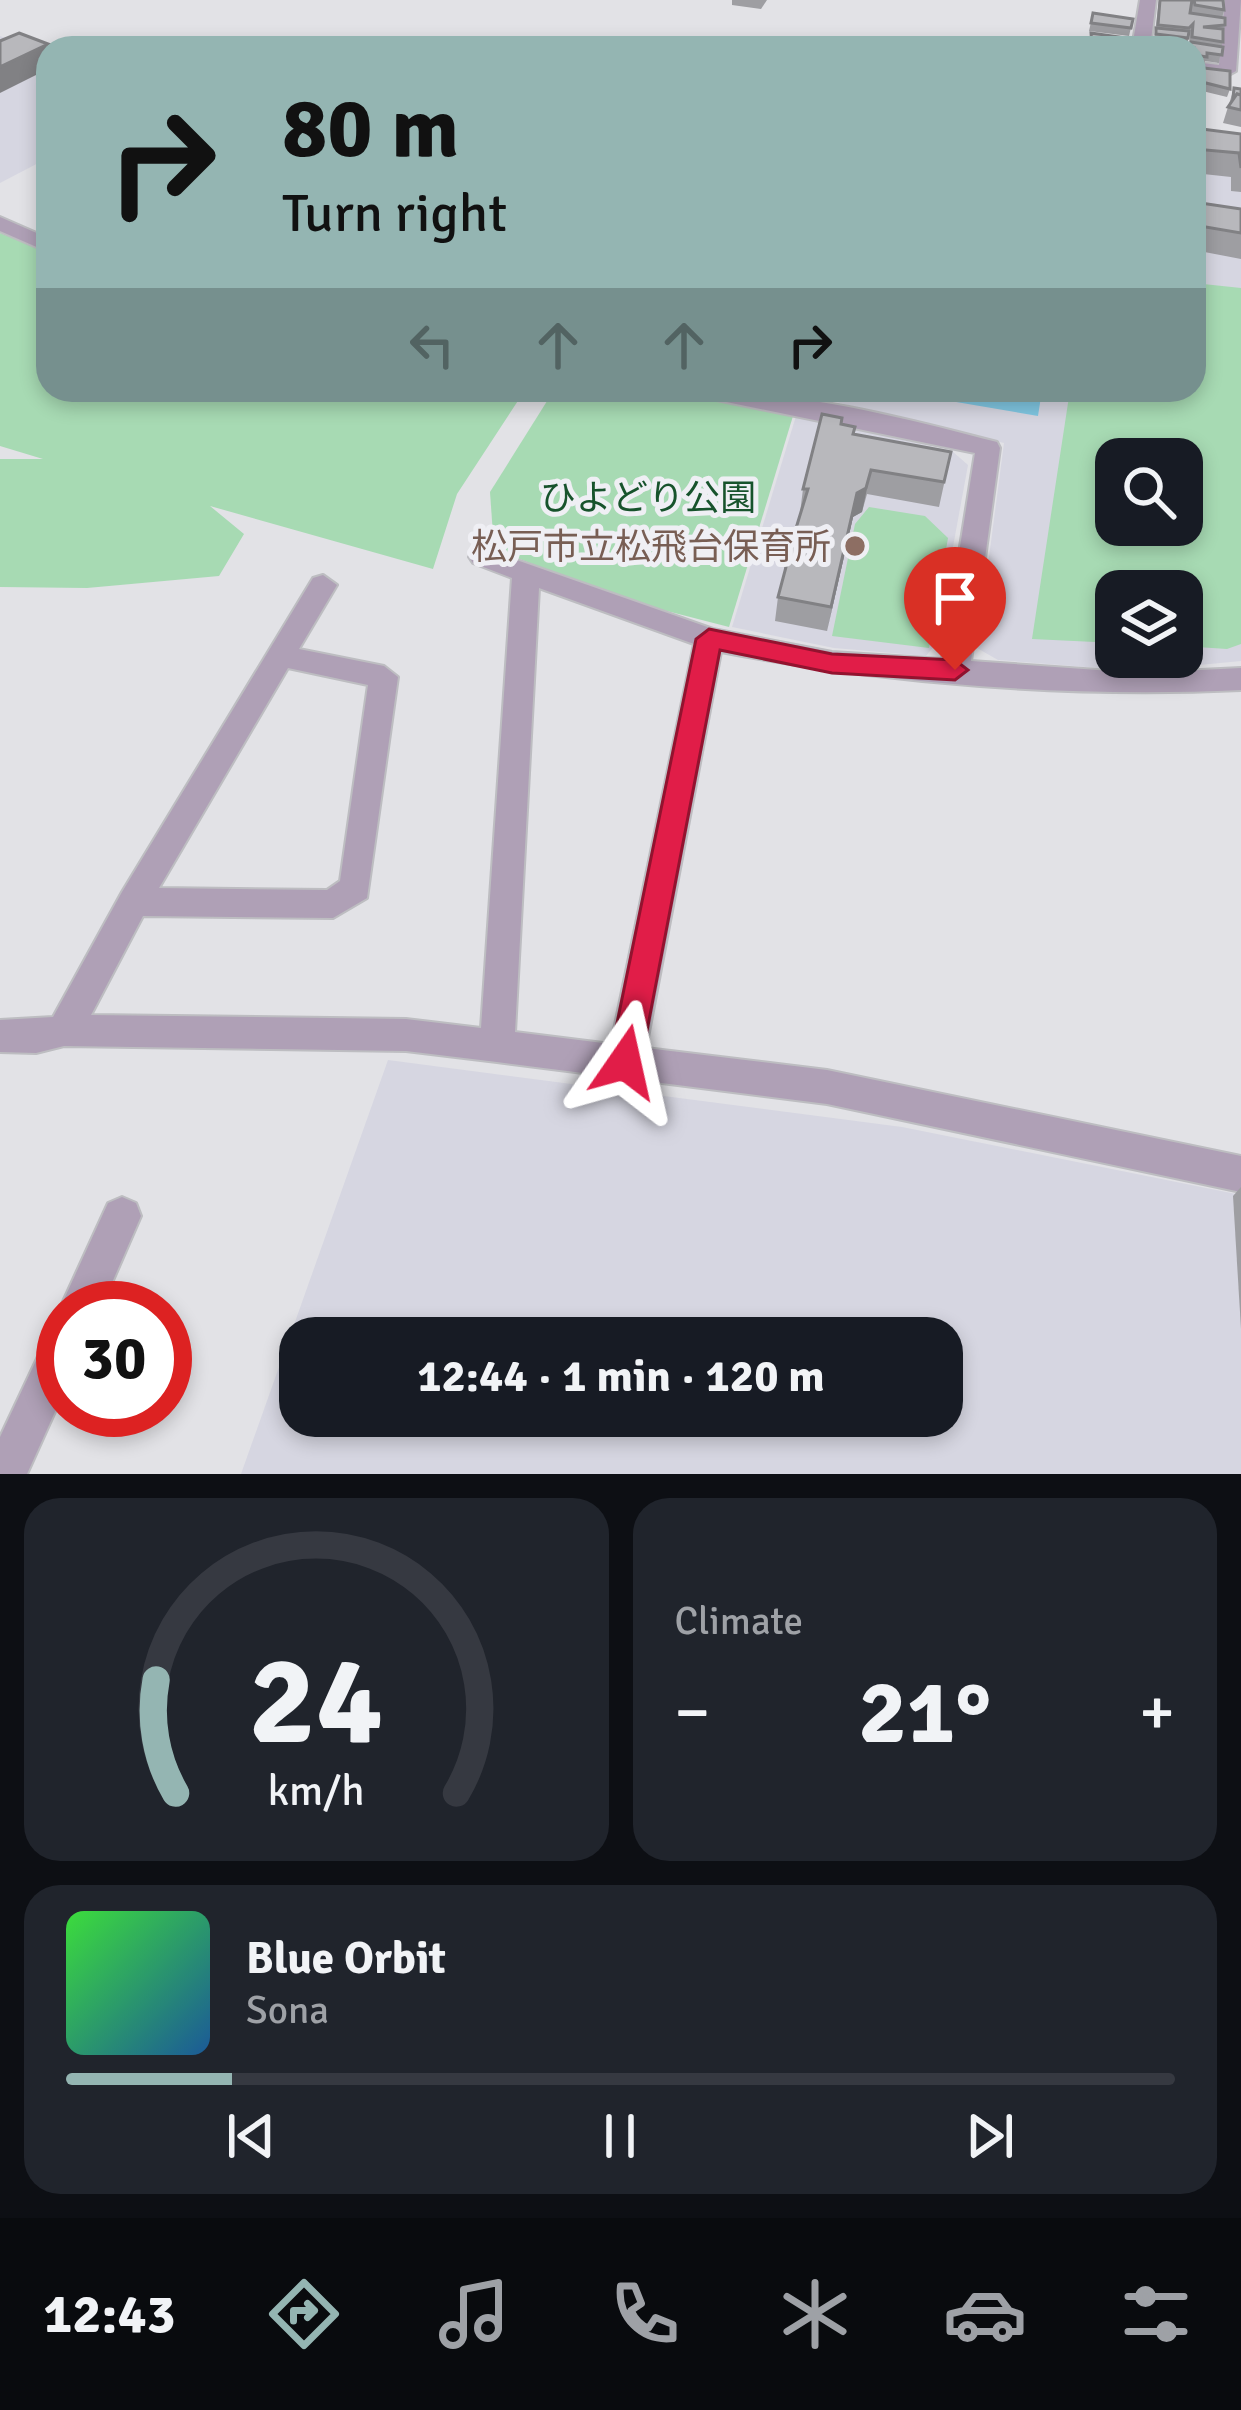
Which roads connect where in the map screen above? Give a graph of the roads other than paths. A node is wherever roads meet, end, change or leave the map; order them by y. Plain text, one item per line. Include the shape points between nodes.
1 (1148, 0) edge
2 (1233, 0) edge
3 (1143, 36) edge
4 (1206, 68) edge
5 (0, 223) edge
6 (36, 240) edge
7 (774, 402) edge
8 (482, 557) dead end
9 (526, 574) junction
10 (322, 585) dead end
11 (709, 639) junction
12 (280, 656) junction
13 (955, 670) junction
14 (1241, 679) edge
15 (134, 902) junction
16 (64, 1030) junction
17 (0, 1036) edge
18 (496, 1046) junction
19 (625, 1062) junction
20 (1241, 1174) edge
21 (122, 1216) dead end
22 (92, 1281) edge
23 (36, 1406) edge
24 (5, 1474) edge

1 - 3 street
2 - 4 street via 1227,71
5 - 6 street
7 - 13 street via 988,448
8 - 9 street
9 - 11 street
9 - 18 street
10 - 12 street
11 - 13 street via 832,663
11 - 19 street
12 - 15 street
12 - 15 street via 384,677 355,888 333,904
13 - 14 street via 1139,685
15 - 16 street
16 - 17 street
16 - 18 street via 406,1035
18 - 19 street
19 - 20 street via 826,1087
21 - 22 street
23 - 24 street

